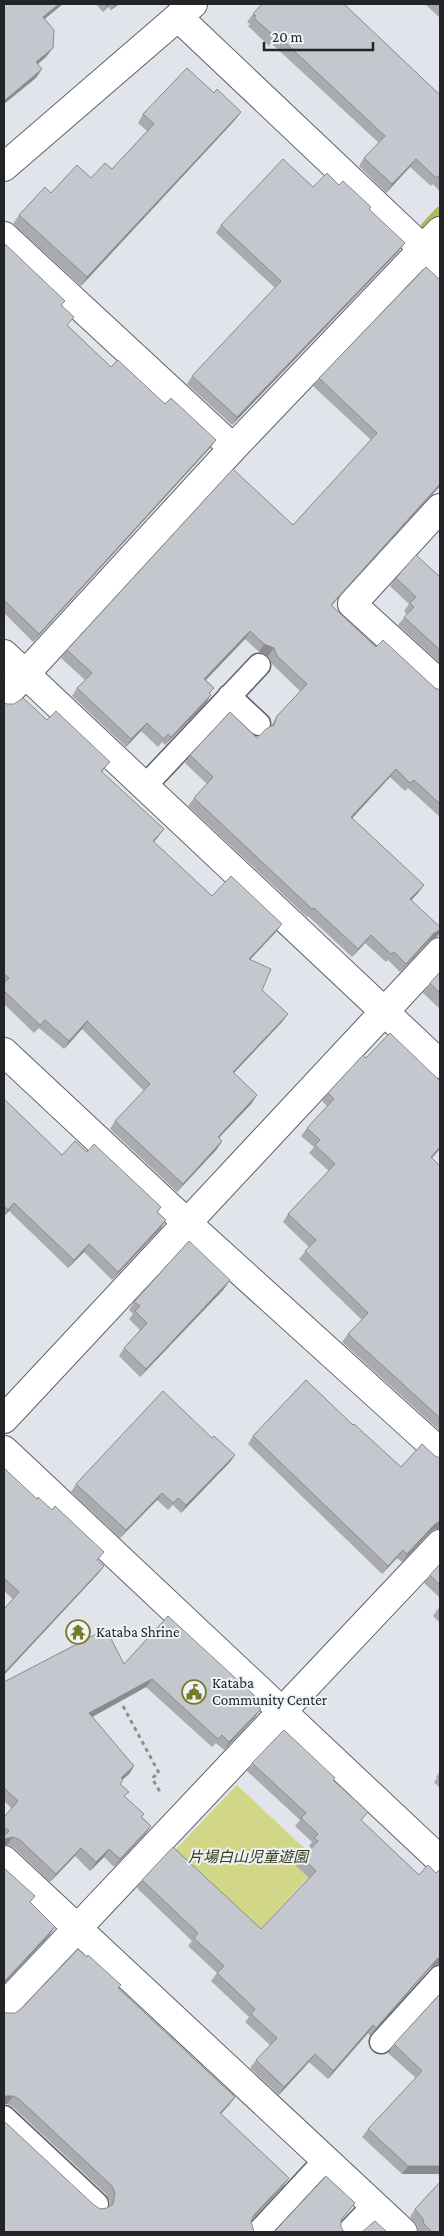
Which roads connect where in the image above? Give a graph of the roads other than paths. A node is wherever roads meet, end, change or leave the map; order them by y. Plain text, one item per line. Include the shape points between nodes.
1 (185, 11) edge
2 (4, 168) edge
3 (4, 236) edge
4 (435, 248) edge
5 (233, 448) junction
6 (440, 508) edge
7 (4, 654) edge
8 (260, 665) dead end
9 (25, 674) junction
10 (440, 684) edge
11 (229, 696) junction
12 (4, 697) edge
13 (259, 724) dead end
14 (145, 786) junction
15 (440, 952) edge
16 (385, 1012) junction
17 (4, 1052) edge
18 (440, 1064) edge
19 (187, 1223) junction
20 (4, 1419) edge
21 (4, 1450) edge
22 (440, 1452) edge
23 (440, 1544) edge
24 (282, 1711) junction
25 (4, 1860) edge
26 (440, 1860) edge
27 (78, 1930) junction
28 (440, 1977) edge
29 (4, 2006) edge
30 (380, 2042) dead end
31 (4, 2117) edge
32 (326, 2160) junction
33 (97, 2204) edge
34 (374, 2205) junction
35 (258, 2232) edge
36 (348, 2232) edge
37 (403, 2232) edge

1 - 2 street
1 - 4 street
3 - 5 street
4 - 5 street
5 - 9 street
6 - 10 street via 352,604
7 - 9 street
8 - 11 lane
9 - 12 street
9 - 14 street
11 - 13 lane
11 - 14 lane
14 - 16 street
15 - 16 street
16 - 18 street
16 - 19 street
17 - 19 street
19 - 20 street
19 - 22 street
21 - 24 street
23 - 24 street
24 - 26 street
24 - 27 street
25 - 27 street
27 - 29 street
27 - 32 street
28 - 30 lane
31 - 33 lane
32 - 34 street
32 - 35 lane
34 - 36 lane
34 - 37 street

